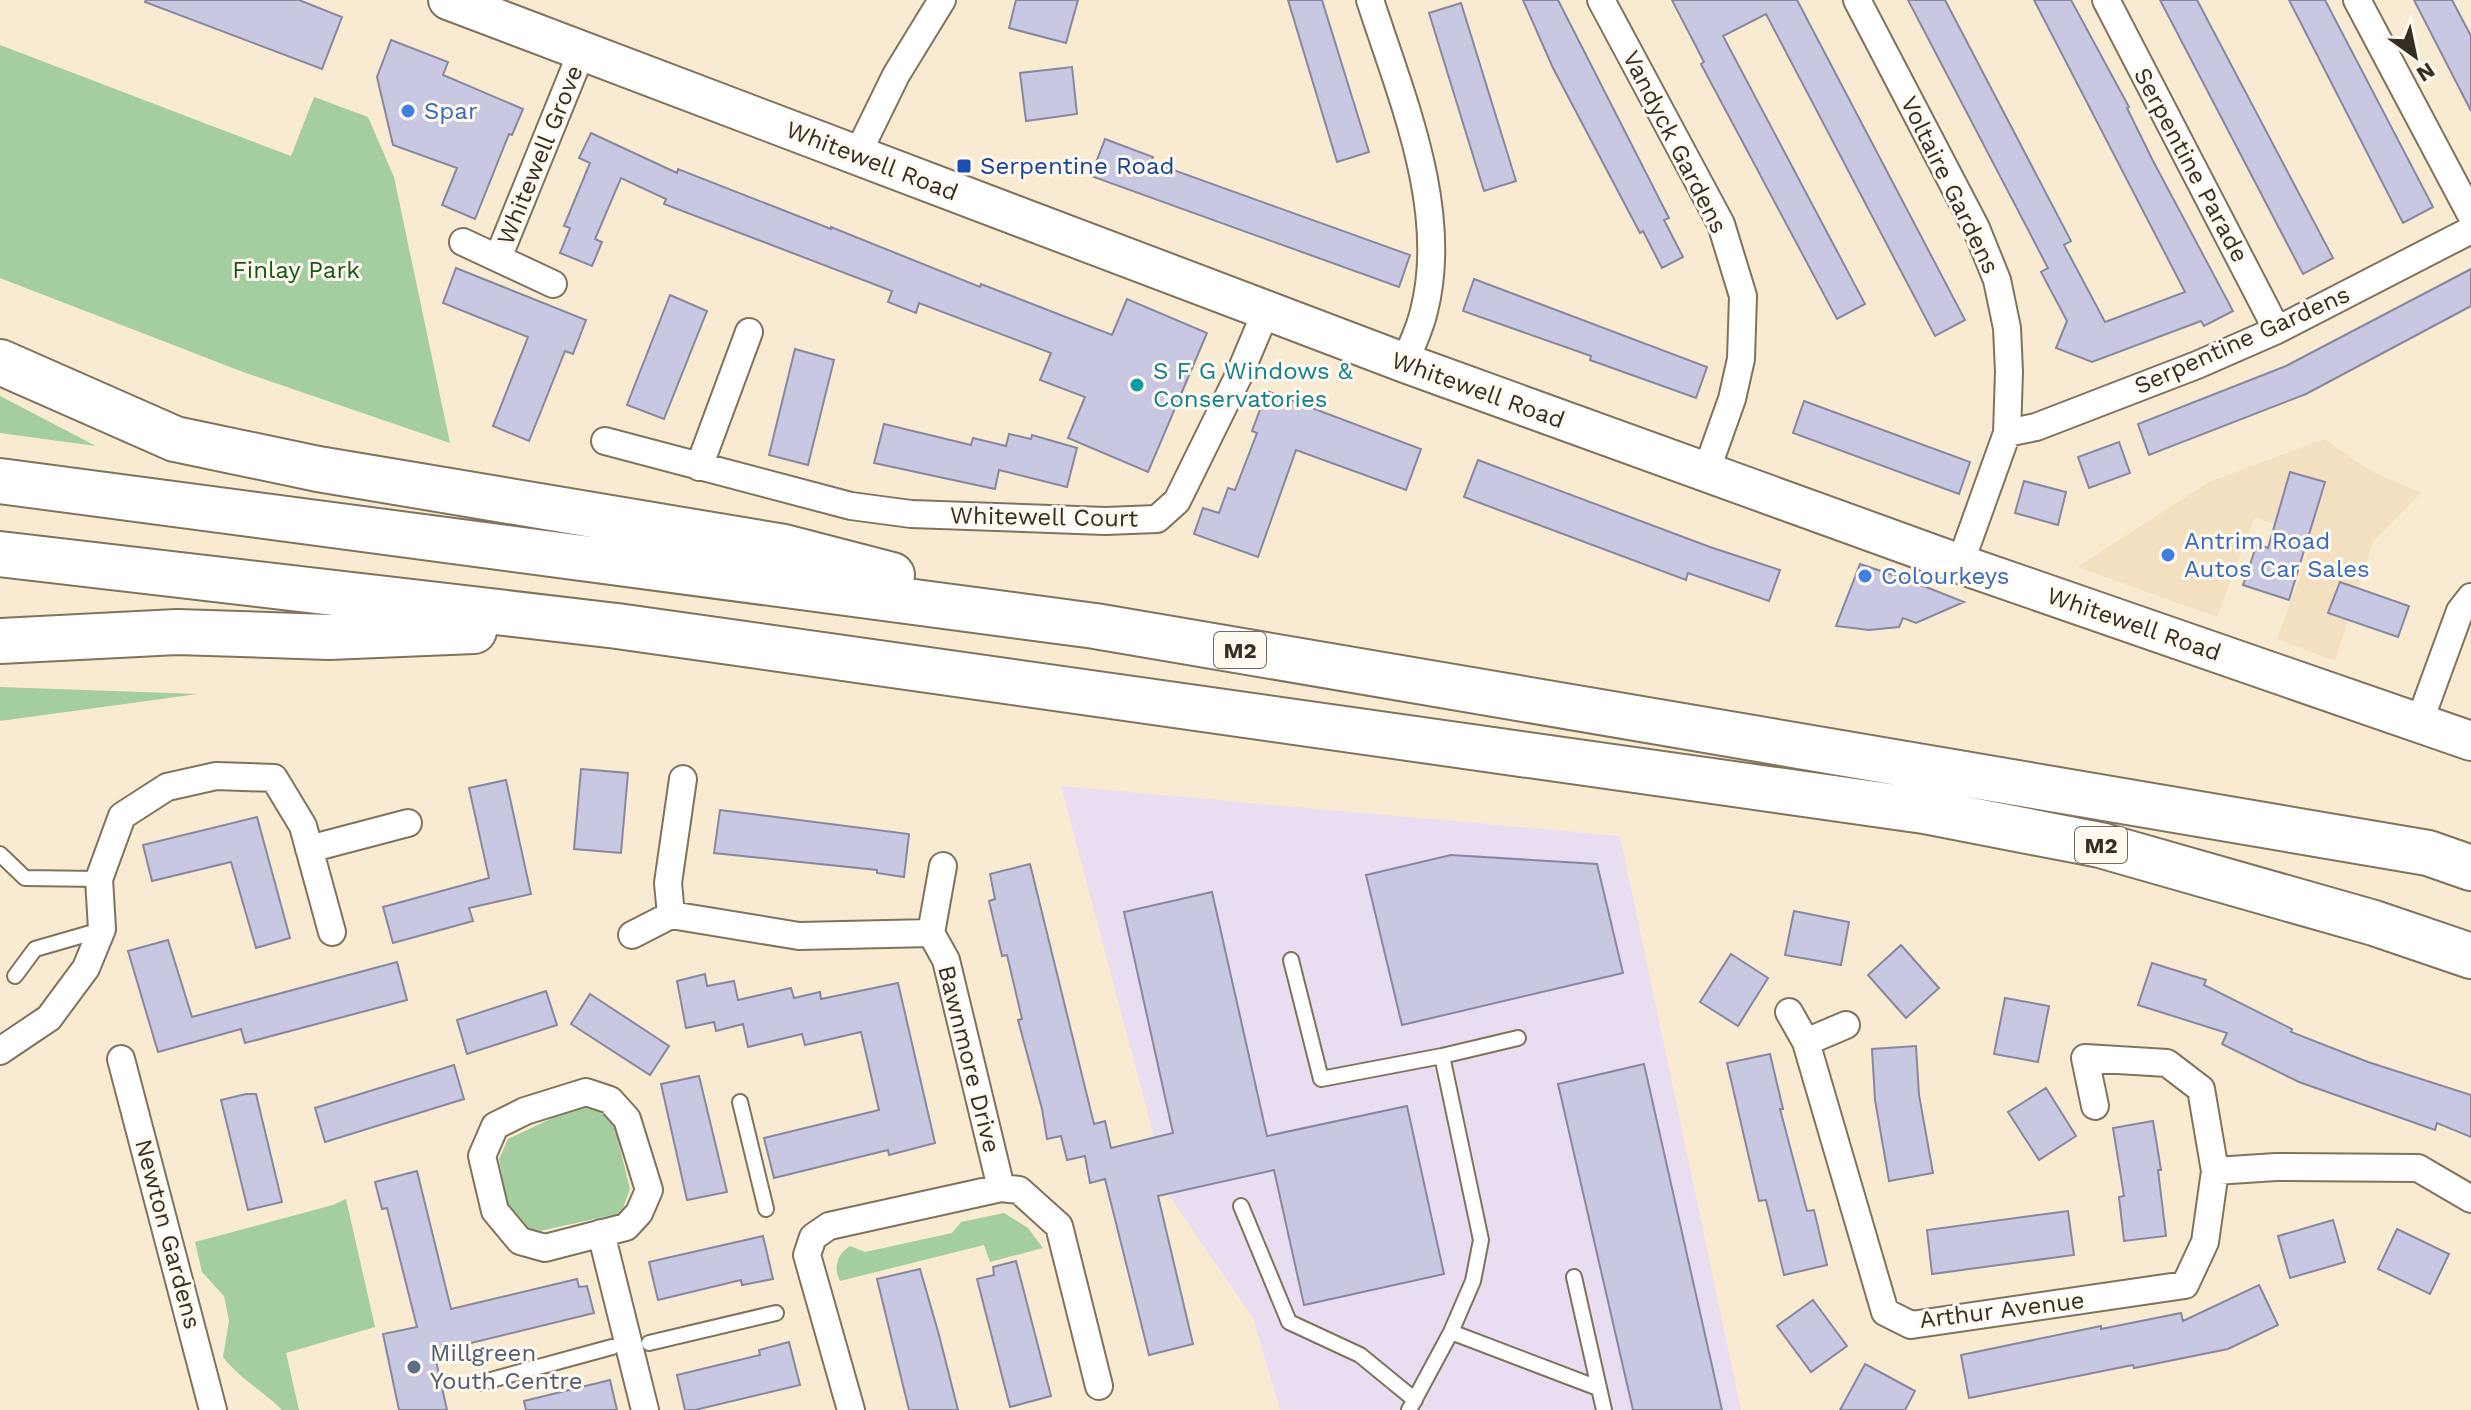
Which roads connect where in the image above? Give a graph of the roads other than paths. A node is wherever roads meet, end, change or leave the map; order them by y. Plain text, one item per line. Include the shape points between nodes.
1 (942, 0) edge
2 (1370, 0) edge
3 (1601, 0) edge
4 (1857, 0) edge
5 (2106, 0) edge
6 (2357, 0) edge
7 (452, 1) edge
8 (582, 51) junction
9 (857, 155) junction
10 (2471, 215) edge
11 (2471, 230) edge
12 (463, 242) dead end
13 (498, 258) junction
14 (553, 284) dead end
15 (1266, 311) junction
16 (2277, 330) junction
17 (749, 332) dead end
18 (0, 362) edge
19 (1405, 363) junction
20 (2007, 433) junction
21 (605, 441) dead end
22 (699, 467) junction
23 (1706, 472) junction
24 (0, 481) edge
25 (0, 554) edge
26 (1960, 564) junction
27 (2471, 597) edge
28 (617, 626) junction
29 (1095, 626) junction
30 (0, 641) edge
31 (2419, 723) junction
32 (2471, 741) edge
33 (683, 779) dead end
34 (408, 823) dead end
35 (309, 849) junction
36 (0, 854) edge
37 (943, 866) dead end
38 (2471, 868) edge
39 (99, 879) junction
40 (671, 915) junction
41 (102, 929) junction
42 (332, 932) dead end
43 (931, 933) junction
44 (632, 935) dead end
45 (2471, 956) edge
46 (1291, 960) dead end
47 (15, 976) dead end
48 (1789, 1012) dead end
49 (1846, 1025) dead end
50 (1518, 1038) dead end
51 (1806, 1042) junction
52 (0, 1051) edge
53 (1442, 1056) junction
54 (121, 1059) dead end
55 (740, 1102) dead end
56 (2095, 1106) dead end
57 (2215, 1171) junction
58 (1001, 1188) junction
59 (2471, 1199) edge
60 (1241, 1206) dead end
61 (766, 1209) dead end
62 (601, 1233) junction
63 (1574, 1277) dead end
64 (776, 1313) dead end
65 (1451, 1332) junction
66 (649, 1343) dead end
67 (612, 1347) dead end
68 (480, 1383) dead end
69 (1099, 1386) dead end
70 (1598, 1388) junction
71 (1412, 1405) edge
72 (213, 1410) edge
73 (645, 1410) edge
74 (851, 1410) edge
75 (1604, 1410) edge

1 - 9 street via 896,75
2 - 19 street via 1413,130 1427,195 1429,275 1424,311
3 - 23 street, Vandyck Gardens via 1721,224 1743,296 1741,359
4 - 20 street, Voltaire Gardens via 1976,228 1997,280 2007,328
5 - 16 street, Serpentine Parade
6 - 10 street
7 - 8 street, Whitewell Road
8 - 9 street, Whitewell Road
8 - 13 street, Whitewell Grove
9 - 15 street, Whitewell Road
11 - 16 street, Serpentine Gardens
12 - 13 street, Whitewell Grove
13 - 14 street, Whitewell Grove
15 - 19 street, Whitewell Road
15 - 22 street, Whitewell Court via 1177,501 1157,519 911,514 851,506
16 - 20 street, Serpentine Gardens via 2036,427
17 - 22 street
18 - 29 highway via 175,439 318,469 784,547
19 - 23 street, Whitewell Road
20 - 26 street, Voltaire Gardens
21 - 22 street, Whitewell Court
23 - 26 street, Whitewell Road
24 - 29 highway, M2
25 - 28 highway, M2
26 - 31 street, Whitewell Road
27 - 31 street via 2460,611
28 - 30 highway via 329,637 177,632
28 - 45 highway, M2 via 1924,811 2100,845
29 - 38 highway, M2 via 2412,851
31 - 32 street, Whitewell Road
33 - 40 street via 668,883
34 - 35 street
35 - 39 street via 303,826 274,778 216,776 167,787 122,816
35 - 42 street
36 - 39 lane via 25,878
37 - 43 street, Bawnmore Drive
39 - 41 street
40 - 43 street, Bawnmore Drive via 799,936
40 - 44 street
41 - 47 lane via 35,949
41 - 52 street via 86,968 49,1018
43 - 58 street, Bawnmore Drive via 946,960
46 - 53 lane via 1321,1079
48 - 51 street, Arthur Avenue
49 - 51 street
50 - 53 lane
51 - 57 street, Arthur Avenue via 1885,1312 1911,1325 2185,1285 2205,1242
53 - 65 lane via 1481,1240 1473,1281
54 - 72 street, Newton Gardens
55 - 61 lane
56 - 57 street, Arthur Avenue via 2085,1058 2167,1063 2201,1089
57 - 59 street via 2418,1168
58 - 69 street via 1019,1190 1059,1226
58 - 74 street via 829,1226 813,1237 807,1255
60 - 71 lane via 1289,1322 1360,1355
62 - 62 street via 545,1248 520,1241 495,1211 482,1156 495,1126 586,1092 610,1100 627,1119 649,1190 626,1227
62 - 73 street
63 - 70 lane
64 - 66 lane
65 - 70 lane
65 - 71 lane
67 - 68 lane
70 - 75 lane

